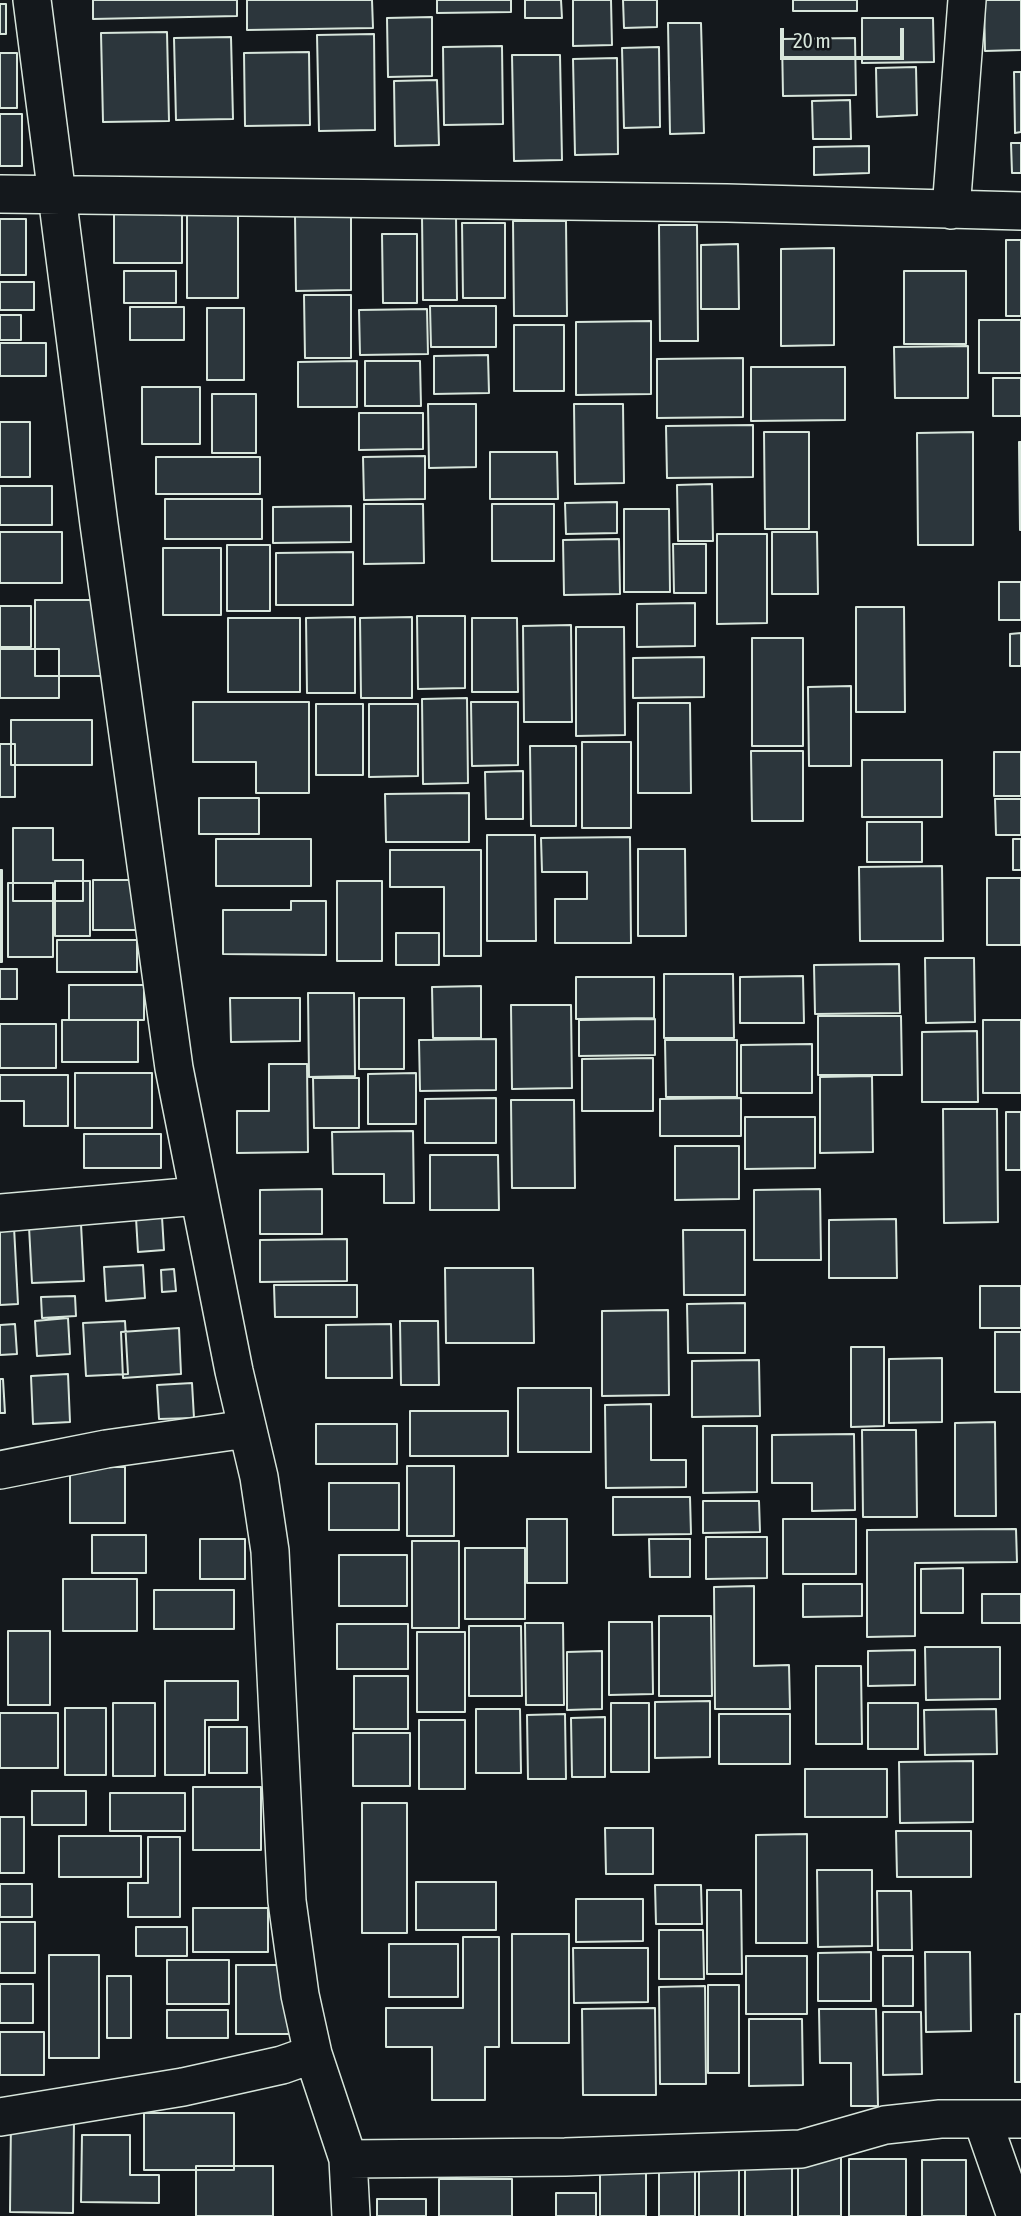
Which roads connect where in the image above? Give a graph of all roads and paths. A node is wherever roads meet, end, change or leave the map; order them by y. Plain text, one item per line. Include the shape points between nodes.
1 (32, 0) edge
2 (967, 0) edge
3 (0, 194) edge
4 (57, 194) junction
5 (951, 210) junction
6 (1021, 211) edge
7 (198, 1196) junction
8 (0, 1213) edge
9 (247, 1429) junction
10 (0, 1470) edge
11 (300, 2059) junction
12 (0, 2117) edge
13 (982, 2119) junction
14 (1021, 2119) edge
15 (348, 2159) junction
16 (351, 2216) edge
17 (1016, 2216) edge

1 - 4 street
2 - 5 street
3 - 4 street
4 - 5 street
4 - 7 street via 174,1068
5 - 6 street
7 - 8 street
7 - 9 street
9 - 10 street
9 - 11 street via 270,1551 287,1901 300,1995
11 - 12 street via 183,2087
11 - 15 street
13 - 14 street
13 - 15 street via 885,2125 800,2148
13 - 17 street
15 - 16 street

